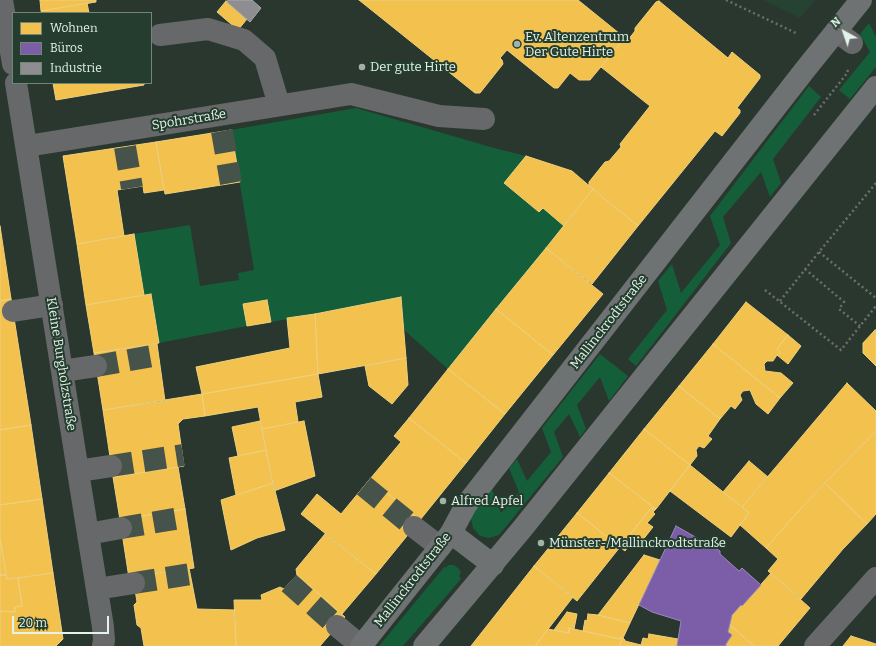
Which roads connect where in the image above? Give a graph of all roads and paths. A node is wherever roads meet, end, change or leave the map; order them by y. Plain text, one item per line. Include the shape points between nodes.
1 (2, 0) edge
2 (726, 0) edge
3 (861, 0) edge
4 (798, 34) dead end
5 (160, 35) dead end
6 (12, 58) edge
7 (16, 84) edge
8 (876, 87) edge
9 (831, 92) dead end
10 (836, 96) dead end
11 (279, 105) junction
12 (484, 119) dead end
13 (27, 146) junction
14 (876, 183) edge
15 (819, 252) junction
16 (805, 269) junction
17 (764, 290) dead end
18 (876, 298) edge
19 (780, 302) junction
20 (52, 305) junction
21 (876, 306) edge
22 (13, 311) dead end
23 (860, 326) junction
24 (96, 366) tunnel mouth
25 (62, 371) junction
26 (111, 466) tunnel mouth
27 (78, 471) junction
28 (414, 527) tunnel mouth
29 (121, 528) tunnel mouth
30 (88, 534) junction
31 (445, 540) junction
32 (493, 565) junction
33 (876, 578) edge
34 (134, 583) tunnel mouth
35 (97, 589) junction
36 (337, 626) tunnel mouth
37 (103, 646) edge
38 (361, 646) edge
39 (424, 646) edge
40 (815, 646) edge

1 - 6 street
2 - 4 path
3 - 31 main road, Mallinckrodtstraße via 844,37 466,505
5 - 11 street via 208,29 244,40 265,58
7 - 13 street, Kleine Burgholzstraße
8 - 32 main road
9 - 10 path
11 - 12 street, Spohrstraße via 351,94 439,116
11 - 13 street, Spohrstraße via 221,123 124,139
13 - 20 street, Kleine Burgholzstraße
14 - 15 path
15 - 16 path
15 - 18 path
16 - 19 path
16 - 23 path via 844,302 839,309
17 - 19 path
19 - 23 path via 840,350
20 - 22 street
20 - 25 street, Kleine Burgholzstraße
21 - 23 path
24 - 25 street
25 - 27 street, Kleine Burgholzstraße
26 - 27 street
27 - 30 street, Kleine Burgholzstraße
28 - 31 street
29 - 30 street
30 - 35 street, Kleine Burgholzstraße
31 - 32 main road
31 - 38 main road, Mallinckrodtstraße
32 - 39 main road
33 - 40 street
34 - 35 street
35 - 37 street, Kleine Burgholzstraße
36 - 38 street

